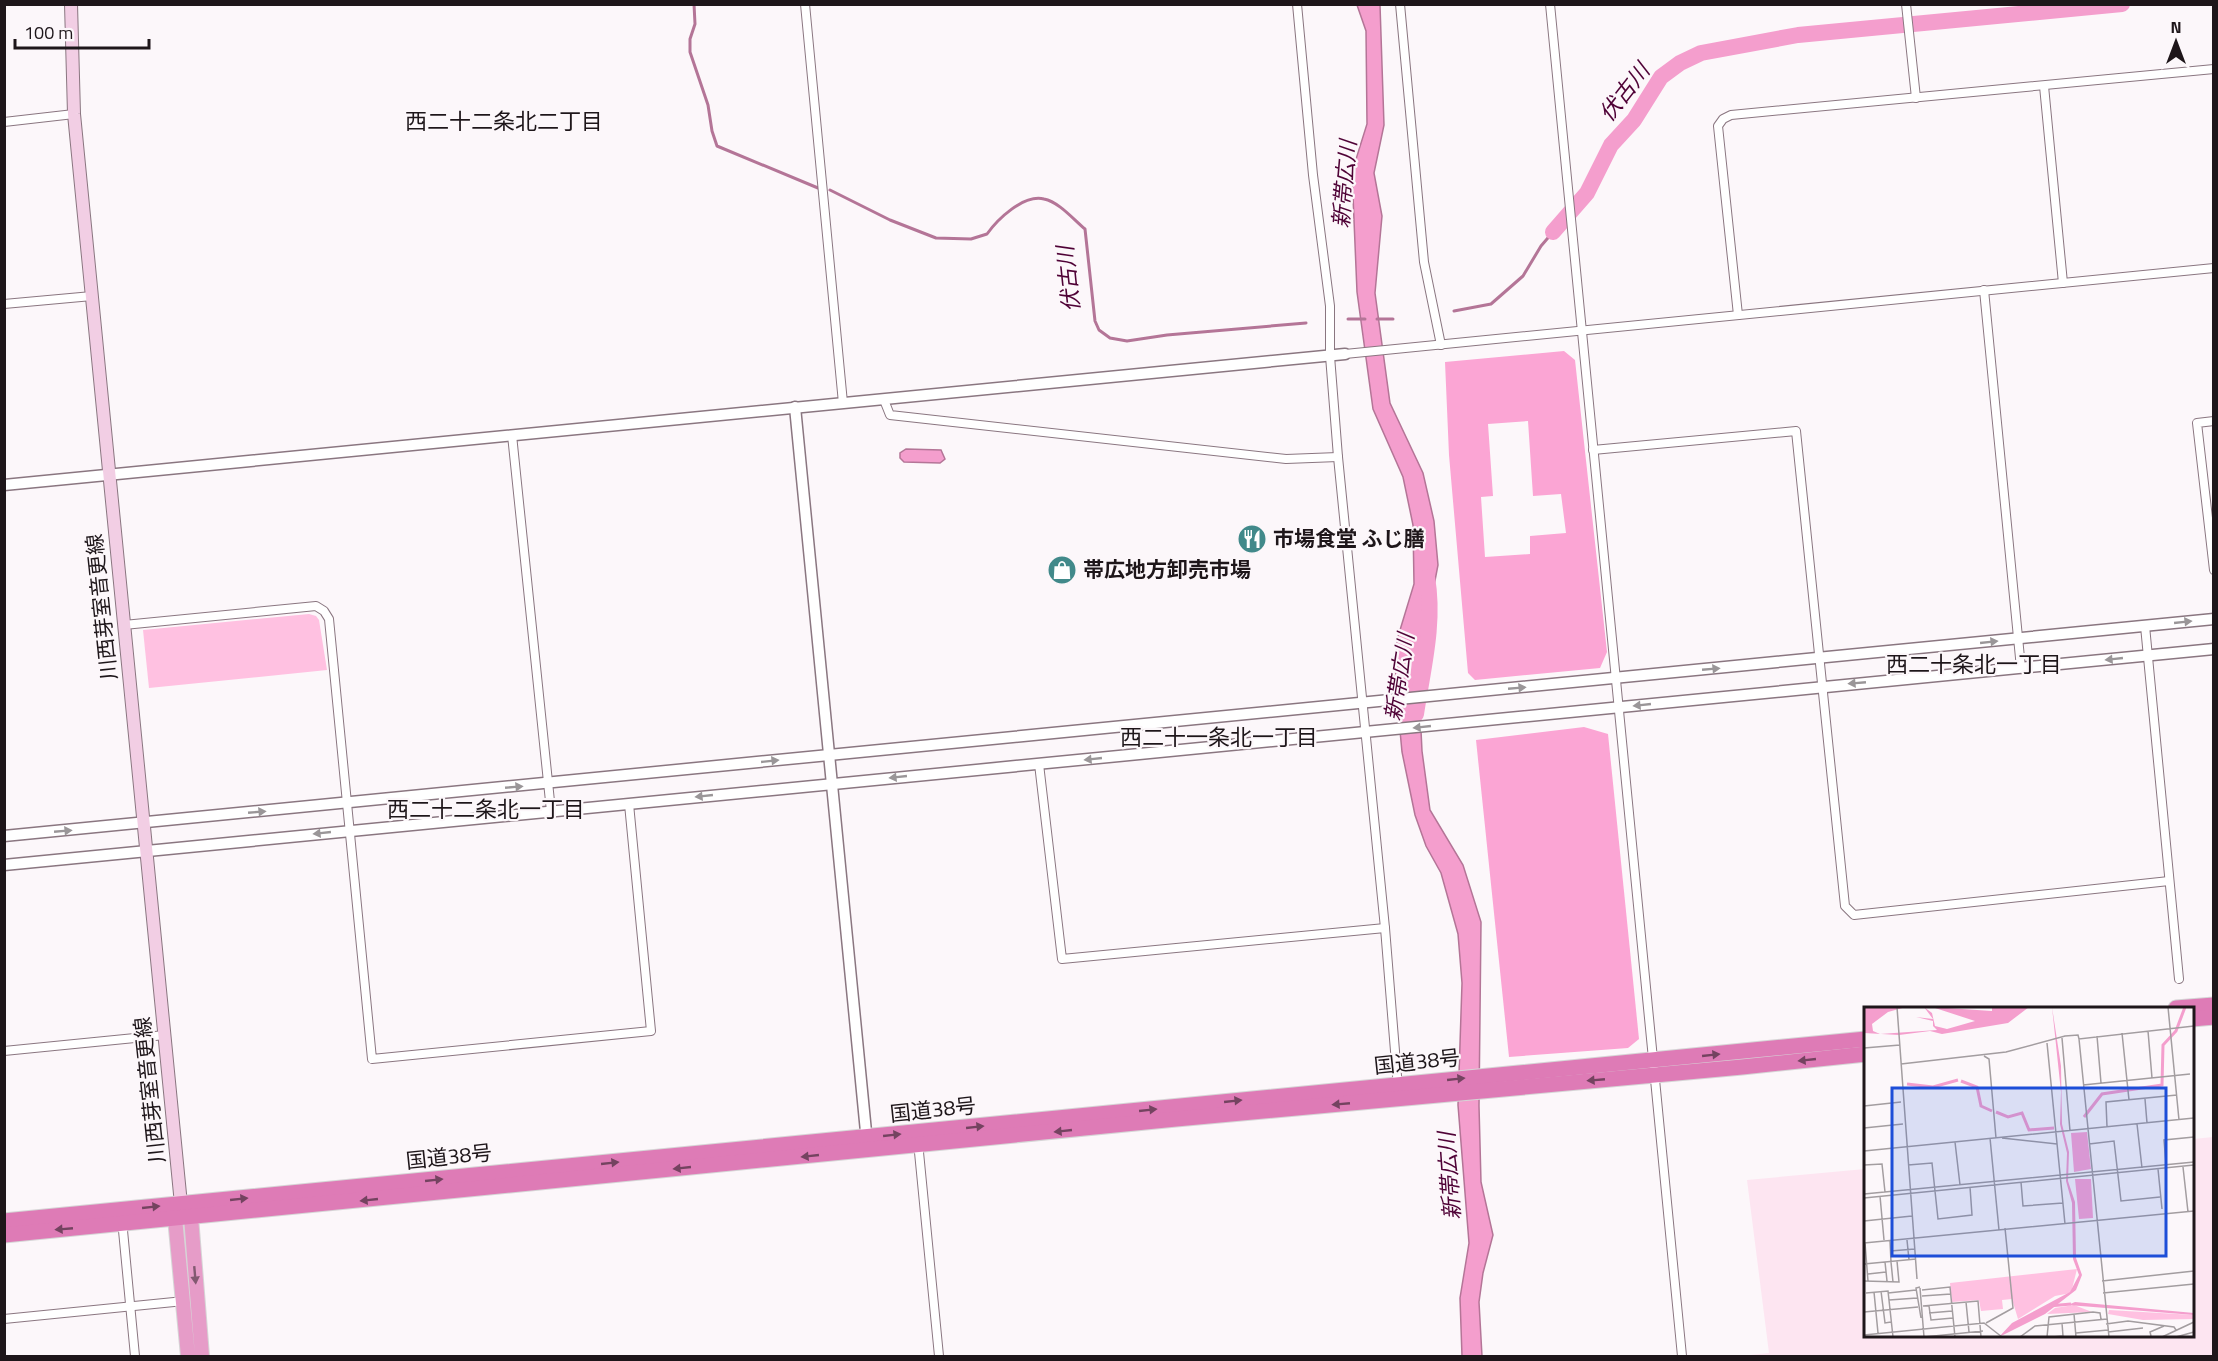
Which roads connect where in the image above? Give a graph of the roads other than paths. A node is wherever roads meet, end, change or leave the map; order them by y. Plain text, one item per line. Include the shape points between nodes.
1 (71, 4) edge
2 (805, 4) edge
3 (1297, 4) edge
4 (1400, 4) edge
5 (1550, 4) edge
6 (1906, 4) edge
7 (2214, 69) edge
8 (2044, 86) junction
9 (1916, 98) junction
10 (74, 114) junction
11 (4, 122) edge
12 (2214, 268) edge
13 (2062, 283) junction
14 (1984, 291) junction
15 (92, 296) junction
16 (4, 304) edge
17 (1738, 315) junction
18 (1582, 331) junction
19 (1441, 345) junction
20 (1345, 354) joint
21 (1330, 356) junction
22 (884, 400) junction
23 (843, 403) junction
24 (795, 407) junction
25 (2214, 421) edge
26 (512, 435) junction
27 (1593, 450) junction
28 (1338, 457) junction
29 (109, 475) junction
30 (4, 485) edge
31 (2214, 570) edge
32 (2214, 619) edge
33 (124, 625) junction
34 (2145, 626) junction
35 (2018, 639) junction
36 (2214, 649) edge
37 (2148, 656) junction
38 (1820, 659) junction
39 (2021, 668) junction
40 (1616, 679) junction
41 (1822, 687) junction
42 (1362, 703) junction
43 (1618, 708) junction
44 (1366, 732) junction
45 (828, 755) junction
46 (1040, 764) junction
47 (547, 784) junction
48 (831, 784) junction
49 (348, 803) junction
50 (629, 804) junction
51 (550, 812) junction
52 (144, 823) junction
53 (349, 831) junction
54 (4, 836) edge
55 (146, 852) junction
56 (4, 865) edge
57 (2169, 881) junction
58 (1385, 928) junction
59 (2179, 979) dead end
60 (2214, 1005) edge
61 (2189, 1007) edge
62 (2214, 1017) edge
63 (2194, 1019) edge
64 (165, 1035) junction
65 (1864, 1039) edge
66 (4, 1051) edge
67 (1864, 1054) edge
68 (1654, 1067) junction
69 (1398, 1092) junction
70 (918, 1139) junction
71 (867, 1144) junction
72 (182, 1213) junction
73 (122, 1217) junction
74 (4, 1221) edge
75 (4, 1235) edge
76 (184, 1301) junction
77 (130, 1306) junction
78 (4, 1319) edge
79 (135, 1356) edge
80 (188, 1356) edge
81 (202, 1356) edge
82 (939, 1356) edge
83 (1682, 1356) edge

1 - 10 main road, 川西芽室音更線
2 - 23 street
3 - 21 street via 1330,306
4 - 19 street via 1424,262
5 - 18 street
6 - 9 street
7 - 8 street
8 - 9 street
8 - 13 street
9 - 17 street via 1731,115 1718,126
10 - 11 street
10 - 15 main road, 川西芽室音更線
12 - 13 street
13 - 14 street
14 - 17 street
14 - 35 street
15 - 16 street
15 - 29 main road, 川西芽室音更線
17 - 18 street
18 - 19 street
18 - 27 street
19 - 20 street
20 - 21 street
21 - 22 street
21 - 28 street
22 - 23 street
22 - 28 street via 890,414 1286,459
23 - 24 street
24 - 26 street
24 - 45 street
25 - 31 street via 2197,423
26 - 29 street
26 - 47 street
27 - 38 street via 1796,431
27 - 40 street
28 - 42 street
29 - 30 street
29 - 33 main road, 川西芽室音更線
34 -> 32 street
33 - 49 street via 316,606 324,611 329,619
33 - 52 main road, 川西芽室音更線
34 - 35 street
34 - 37 street
38 -> 35 street
35 - 39 street
36 - 37 street
37 -> 39 street
37 - 57 street
40 -> 38 street
38 - 41 street
39 -> 41 street
42 -> 40 street
40 - 43 street
41 -> 43 street
41 - 57 street via 1845,906 1854,915
42 - 44 street
42 - 45 street
43 -> 44 street
43 - 68 street
44 -> 46 street
44 - 58 street
47 -> 45 street
45 - 48 street
46 -> 48 street
46 - 58 street via 1062,959
49 -> 47 street
47 - 51 street
48 -> 50 street
48 - 71 street
52 -> 49 street
49 - 53 street
50 - 51 street
50 - 53 street via 651,1031 372,1059
51 - 53 street
54 -> 52 street
52 - 55 main road, 川西芽室音更線
53 -> 55 street
55 - 56 street
55 - 64 main road, 川西芽室音更線
57 - 59 street
58 - 69 street
60 - 61 highway
62 - 63 highway
64 - 66 street
64 - 72 main road, 川西芽室音更線
68 -> 65 highway, 国道38号
67 -> 68 highway, 国道38号
68 - 69 highway, 国道38号
68 - 83 street
69 - 70 highway, 国道38号
70 - 71 highway, 国道38号
70 - 82 street
71 - 72 highway, 国道38号
72 - 73 highway, 国道38号
72 - 76 main road
72 -> 81 main road
73 - 74 highway, 国道38号
73 -> 75 highway, 国道38号
73 - 77 street
76 - 77 street
76 - 80 main road
77 - 78 street
77 - 79 street

